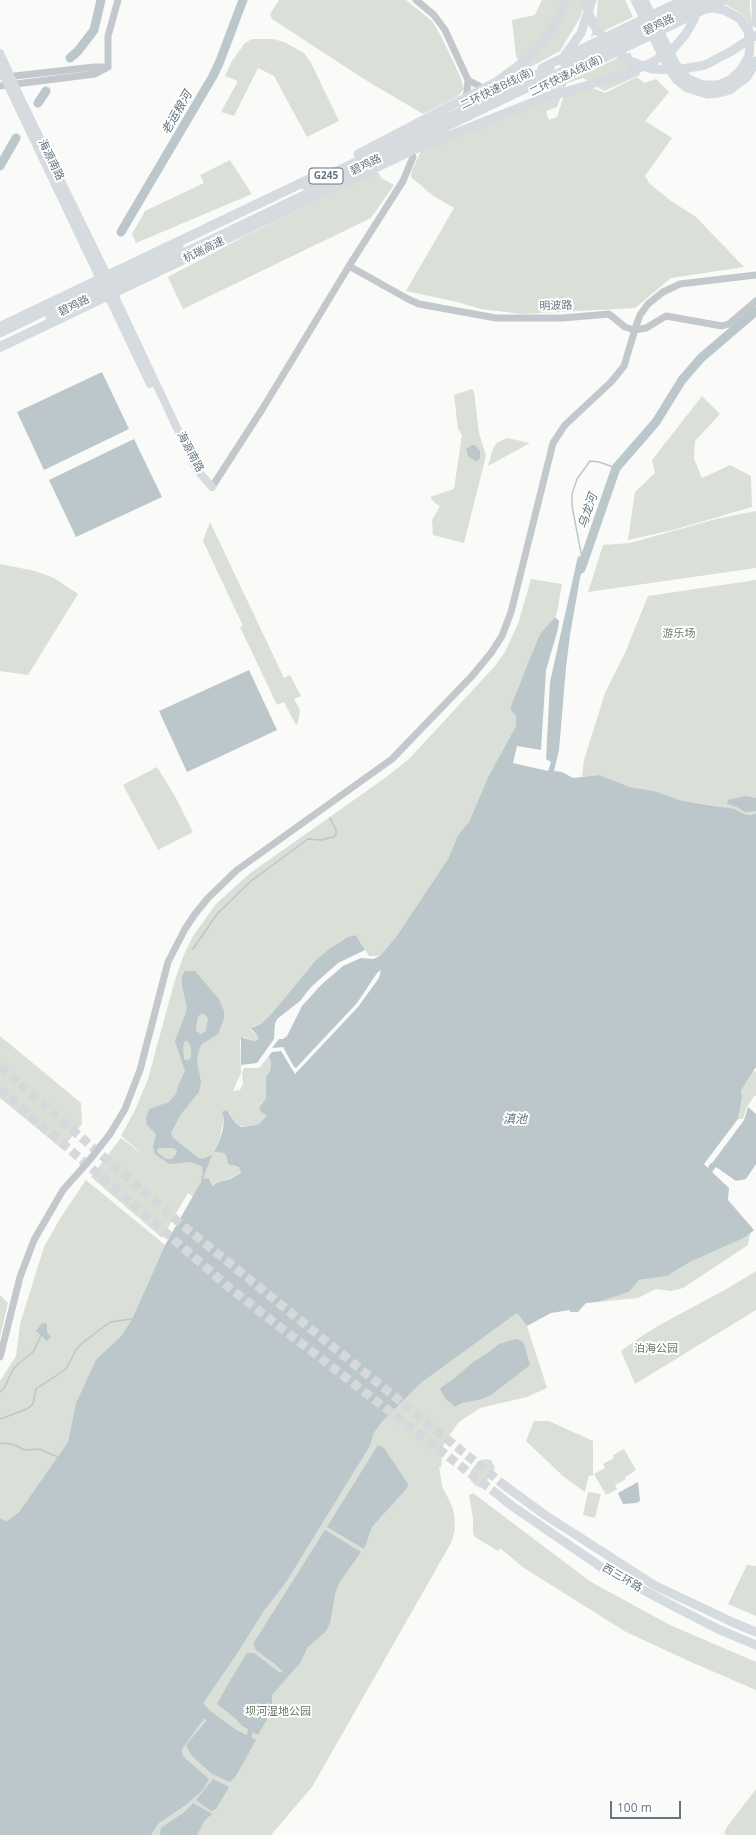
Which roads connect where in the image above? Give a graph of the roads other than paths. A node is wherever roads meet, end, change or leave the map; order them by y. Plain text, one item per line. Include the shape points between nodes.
1 (118, 0) edge
2 (416, 0) edge
3 (566, 0) edge
4 (584, 0) edge
5 (591, 0) edge
6 (635, 0) edge
7 (644, 0) edge
8 (683, 0) edge
9 (695, 0) edge
10 (700, 0) edge
11 (711, 0) edge
12 (724, 0) edge
13 (756, 0) edge
14 (678, 16) junction
15 (665, 18) junction
16 (756, 23) edge
17 (756, 35) edge
18 (0, 53) edge
19 (756, 61) edge
20 (552, 72) junction
21 (5, 79) edge
22 (468, 80) junction
23 (498, 92) junction
24 (462, 110) junction
25 (408, 149) junction
26 (312, 178) junction
27 (349, 266) junction
28 (756, 275) edge
29 (108, 286) junction
30 (756, 301) edge
31 (0, 327) edge
32 (634, 330) junction
33 (0, 333) edge
34 (0, 342) edge
35 (0, 347) edge
36 (212, 488) joint
37 (0, 1357) edge
38 (504, 1485) tunnel mouth
39 (497, 1494) tunnel mouth
40 (756, 1632) edge
41 (756, 1645) edge

1 - 21 street via 108,36 108,67 95,74
2 - 22 street via 434,15 445,30
3 - 26 main road via 545,39 513,70
4 - 17 main road via 593,24 611,47 630,61 652,69 677,70 705,65
5 - 20 main road via 589,12 575,44
6 - 19 main road via 668,67 676,79 687,88 707,94 719,94 730,90 747,77
7 - 14 main road via 675,63 688,79 703,85 718,85 730,80 740,71 749,56 750,42 745,26 739,18 724,10 713,8
8 - 26 main road, 二环快速B线(南)
9 - 15 main road, 碧鸡路 / G245
10 - 25 main road via 694,20 685,35 673,48 651,63 621,75 541,99
11 - 14 main road, 碧鸡路 / G245
12 - 25 main road, 二环快速A线(南)
13 - 16 main road
14 - 15 main road, 碧鸡路 / G245
15 - 20 main road, 碧鸡路 / G245
18 - 21 main road, 海源南路
20 - 23 main road, 碧鸡路 / G245
20 - 25 main road, 碧鸡路 / G245
21 - 29 main road, 海源南路
22 - 23 street
22 - 24 street
23 - 24 main road, 碧鸡路 / G245
24 - 29 main road, 碧鸡路 / G245
25 - 27 street via 413,157 403,181
25 - 29 main road, 碧鸡路 / G245
25 - 35 highway, 杭瑞高速
26 - 31 highway, 杭瑞高速
27 - 32 street, 明波路 via 419,304 496,318 562,318 609,314 625,327
27 - 36 street
28 - 32 street via 672,287 648,304
29 - 33 main road, 碧鸡路 / G245
29 - 34 main road, 碧鸡路 / G245
29 - 36 main road, 海源南路 via 192,470 197,478
30 - 32 street via 729,324 722,326 666,316 646,328
32 - 37 street via 628,357 619,373 565,425 553,443 511,612 496,646 472,676 392,759 237,870 208,898 185,929 168,962 140,1070 124,1109 110,1134 67,1184 34,1240 16,1291
38 - 40 main road, 西三环路 via 545,1515 654,1585
39 - 41 main road, 西三环路 via 604,1569 720,1630

